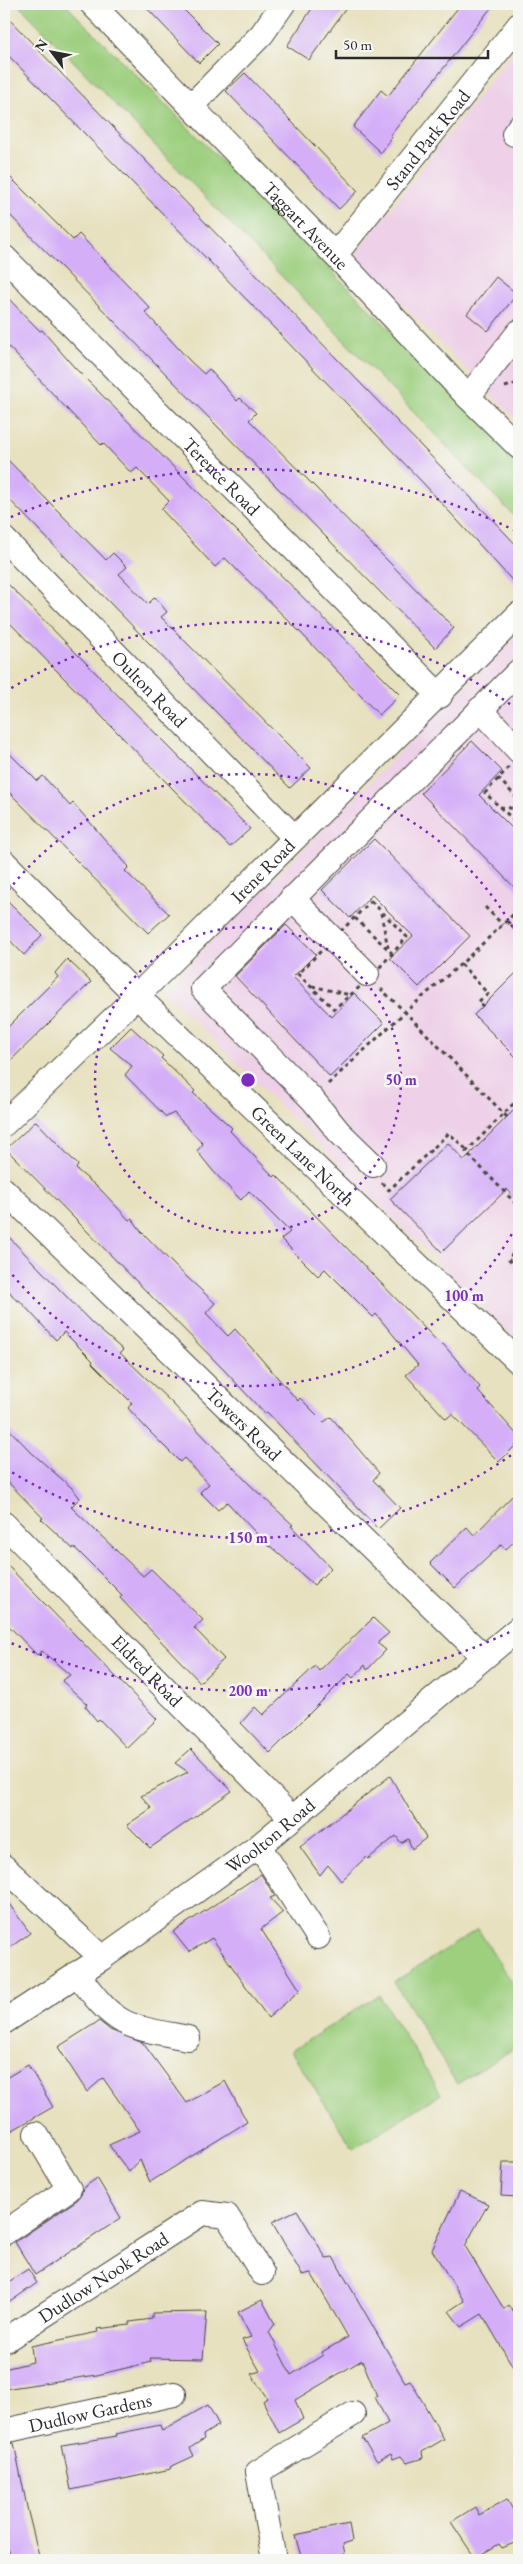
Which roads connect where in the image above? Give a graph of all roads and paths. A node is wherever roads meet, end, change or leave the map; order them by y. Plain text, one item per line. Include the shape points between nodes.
1 (92, 4) edge
2 (283, 4) edge
3 (519, 25) edge
4 (192, 105) junction
5 (335, 255) junction
6 (4, 257) edge
7 (519, 332) edge
8 (468, 397) junction
9 (519, 447) edge
10 (4, 539) edge
11 (519, 614) edge
12 (519, 671) edge
13 (440, 696) junction
14 (480, 710) junction
15 (517, 756) edge
16 (498, 778) junction
17 (519, 800) edge
18 (500, 806) junction
19 (519, 809) edge
20 (519, 825) edge
21 (295, 838) junction
22 (4, 862) edge
23 (292, 898) junction
24 (485, 907) dead end
25 (519, 909) edge
26 (381, 911) dead end
27 (355, 918) dead end
28 (507, 921) junction
29 (503, 925) junction
30 (519, 934) edge
31 (388, 949) junction
32 (392, 953) dead end
33 (461, 964) junction
34 (367, 974) joint
35 (310, 985) dead end
36 (350, 995) dead end
37 (137, 996) junction
38 (483, 1006) dead end
39 (405, 1012) junction
40 (519, 1098) edge
41 (312, 1099) junction
42 (503, 1114) junction
43 (507, 1117) dead end
44 (4, 1124) edge
45 (467, 1150) junction
46 (373, 1165) joint
47 (4, 1190) edge
48 (519, 1207) edge
49 (519, 1248) edge
50 (519, 1271) edge
51 (519, 1362) edge
52 (4, 1524) edge
53 (519, 1628) edge
54 (484, 1657) junction
55 (292, 1818) junction
56 (259, 1846) junction
57 (4, 1867) edge
58 (318, 1937) dead end
59 (102, 1958) junction
60 (77, 1974) junction
61 (4, 2022) edge
62 (188, 2038) dead end
63 (36, 2134) dead end
64 (4, 2233) edge
65 (262, 2273) dead end
66 (4, 2341) edge
67 (174, 2394) dead end
68 (354, 2414) dead end
69 (4, 2430) edge
70 (274, 2560) edge

1 - 4 street, Taggart Avenue
2 - 4 street via 262,34
3 - 5 street, Stand Park Road
4 - 5 street, Taggart Avenue
5 - 8 street, Taggart Avenue
6 - 13 street, Terence Road
7 - 8 street
8 - 9 street, Taggart Avenue
10 - 21 street, Oulton Road
11 - 13 street, Irene Road
12 - 14 street
13 - 21 street, Irene Road
14 - 15 street
14 - 23 street
15 - 16 path
16 - 17 path
16 - 18 path via 485,793
18 - 19 path
18 - 20 path
21 - 37 street, Irene Road
22 - 37 street, Green Lane North
23 - 34 street
23 - 41 street via 203,989
24 - 29 path
25 - 28 path
26 - 31 path
27 - 31 path
28 - 29 path
28 - 30 path
29 - 33 path
31 - 32 path
33 - 38 path via 488,994 478,1002
33 - 39 path
34 - 39 path
35 - 36 path
37 - 44 street, Irene Road
37 - 51 street, Green Lane North via 459,1292
39 - 41 path
39 - 42 path
40 - 42 path
41 - 46 street via 339,1132
42 - 43 path
42 - 45 path
45 - 46 path via 449,1133 390,1190 376,1177
45 - 48 path
47 - 54 street, Towers Road
49 - 50 path via 508,1259
52 - 55 street, Eldred Road
53 - 54 street, Woolton Road
54 - 55 street, Woolton Road
55 - 56 street, Woolton Road
56 - 58 street
56 - 59 street, Woolton Road
57 - 59 street
59 - 60 street, Woolton Road
60 - 61 street, Woolton Road
60 - 62 street via 105,2009 123,2024
63 - 64 street via 68,2189
65 - 66 street, Dudlow Nook Road via 226,2216 202,2213
67 - 69 street, Dudlow Gardens
68 - 70 street via 258,2472

